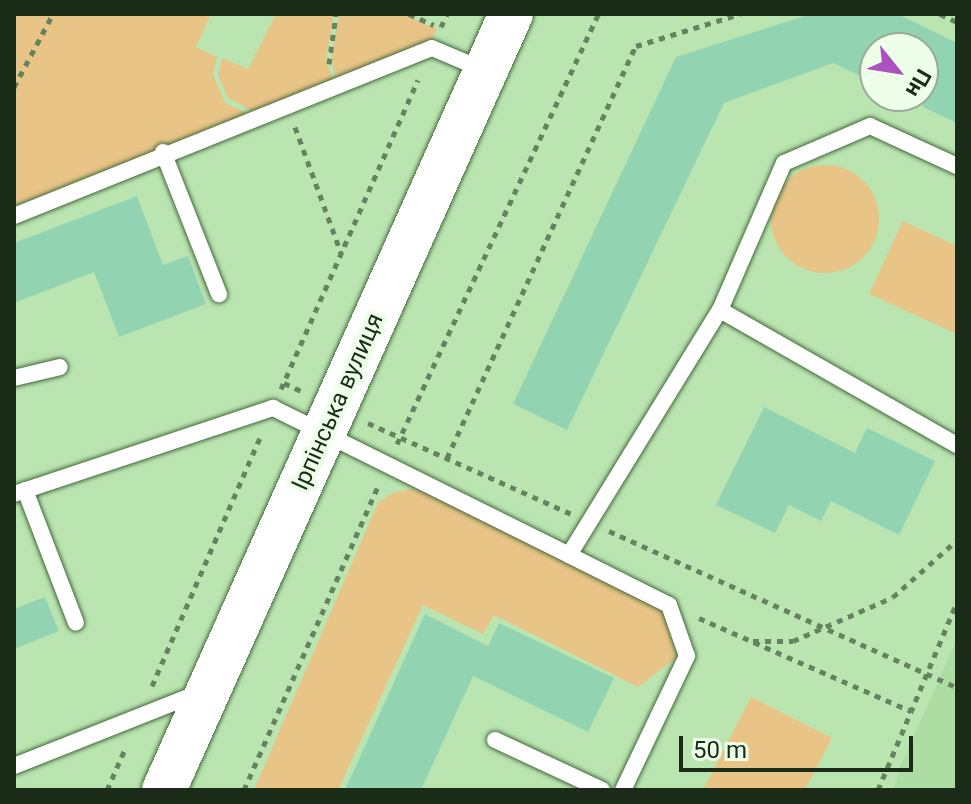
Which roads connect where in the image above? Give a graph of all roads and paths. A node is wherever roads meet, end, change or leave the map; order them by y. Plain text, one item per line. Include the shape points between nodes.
1 (53, 14) edge
2 (336, 14) edge
3 (409, 14) edge
4 (511, 14) edge
5 (598, 14) edge
6 (740, 14) edge
7 (940, 14) edge
8 (957, 22) edge
9 (441, 28) dead end
10 (486, 70) junction
11 (335, 85) junction
12 (14, 87) edge
13 (289, 103) junction
14 (163, 152) junction
15 (957, 166) edge
16 (14, 216) edge
17 (341, 255) dead end
18 (219, 294) dead end
19 (720, 310) junction
20 (60, 367) dead end
21 (14, 378) edge
22 (324, 433) junction
23 (957, 445) edge
24 (447, 458) dead end
25 (389, 463) junction
26 (19, 492) edge
27 (957, 540) edge
28 (569, 555) junction
29 (957, 602) edge
30 (669, 605) junction
31 (76, 623) dead end
32 (751, 641) junction
33 (927, 674) junction
34 (954, 686) dead end
35 (210, 687) junction
36 (911, 711) junction
37 (495, 740) dead end
38 (14, 766) edge
39 (164, 790) edge
40 (244, 790) edge
41 (602, 790) edge
42 (623, 790) edge
43 (878, 790) edge

1 - 12 path
2 - 11 path via 328,59
3 - 9 path
4 - 10 street, Ірпінська вулиця
5 - 25 path
6 - 24 path via 636,46
7 - 8 path
10 - 11 lane via 432,48
10 - 22 street, Ірпінська вулиця
11 - 13 lane
13 - 14 lane
13 - 17 path
14 - 16 lane
14 - 18 lane
15 - 19 lane via 870,126 784,163
19 - 23 lane
19 - 28 lane
20 - 21 lane
22 - 25 lane
22 - 26 lane via 273,408
22 - 35 street, Ірпінська вулиця
25 - 28 lane
25 - 40 path
26 - 31 lane
27 - 32 path via 893,597 793,641
28 - 30 lane
29 - 33 path
30 - 32 path
30 - 42 lane via 687,656
32 - 36 path
33 - 34 path
33 - 36 path
35 - 38 lane
35 - 39 street, Ірпінська вулиця
36 - 43 path
37 - 41 lane

